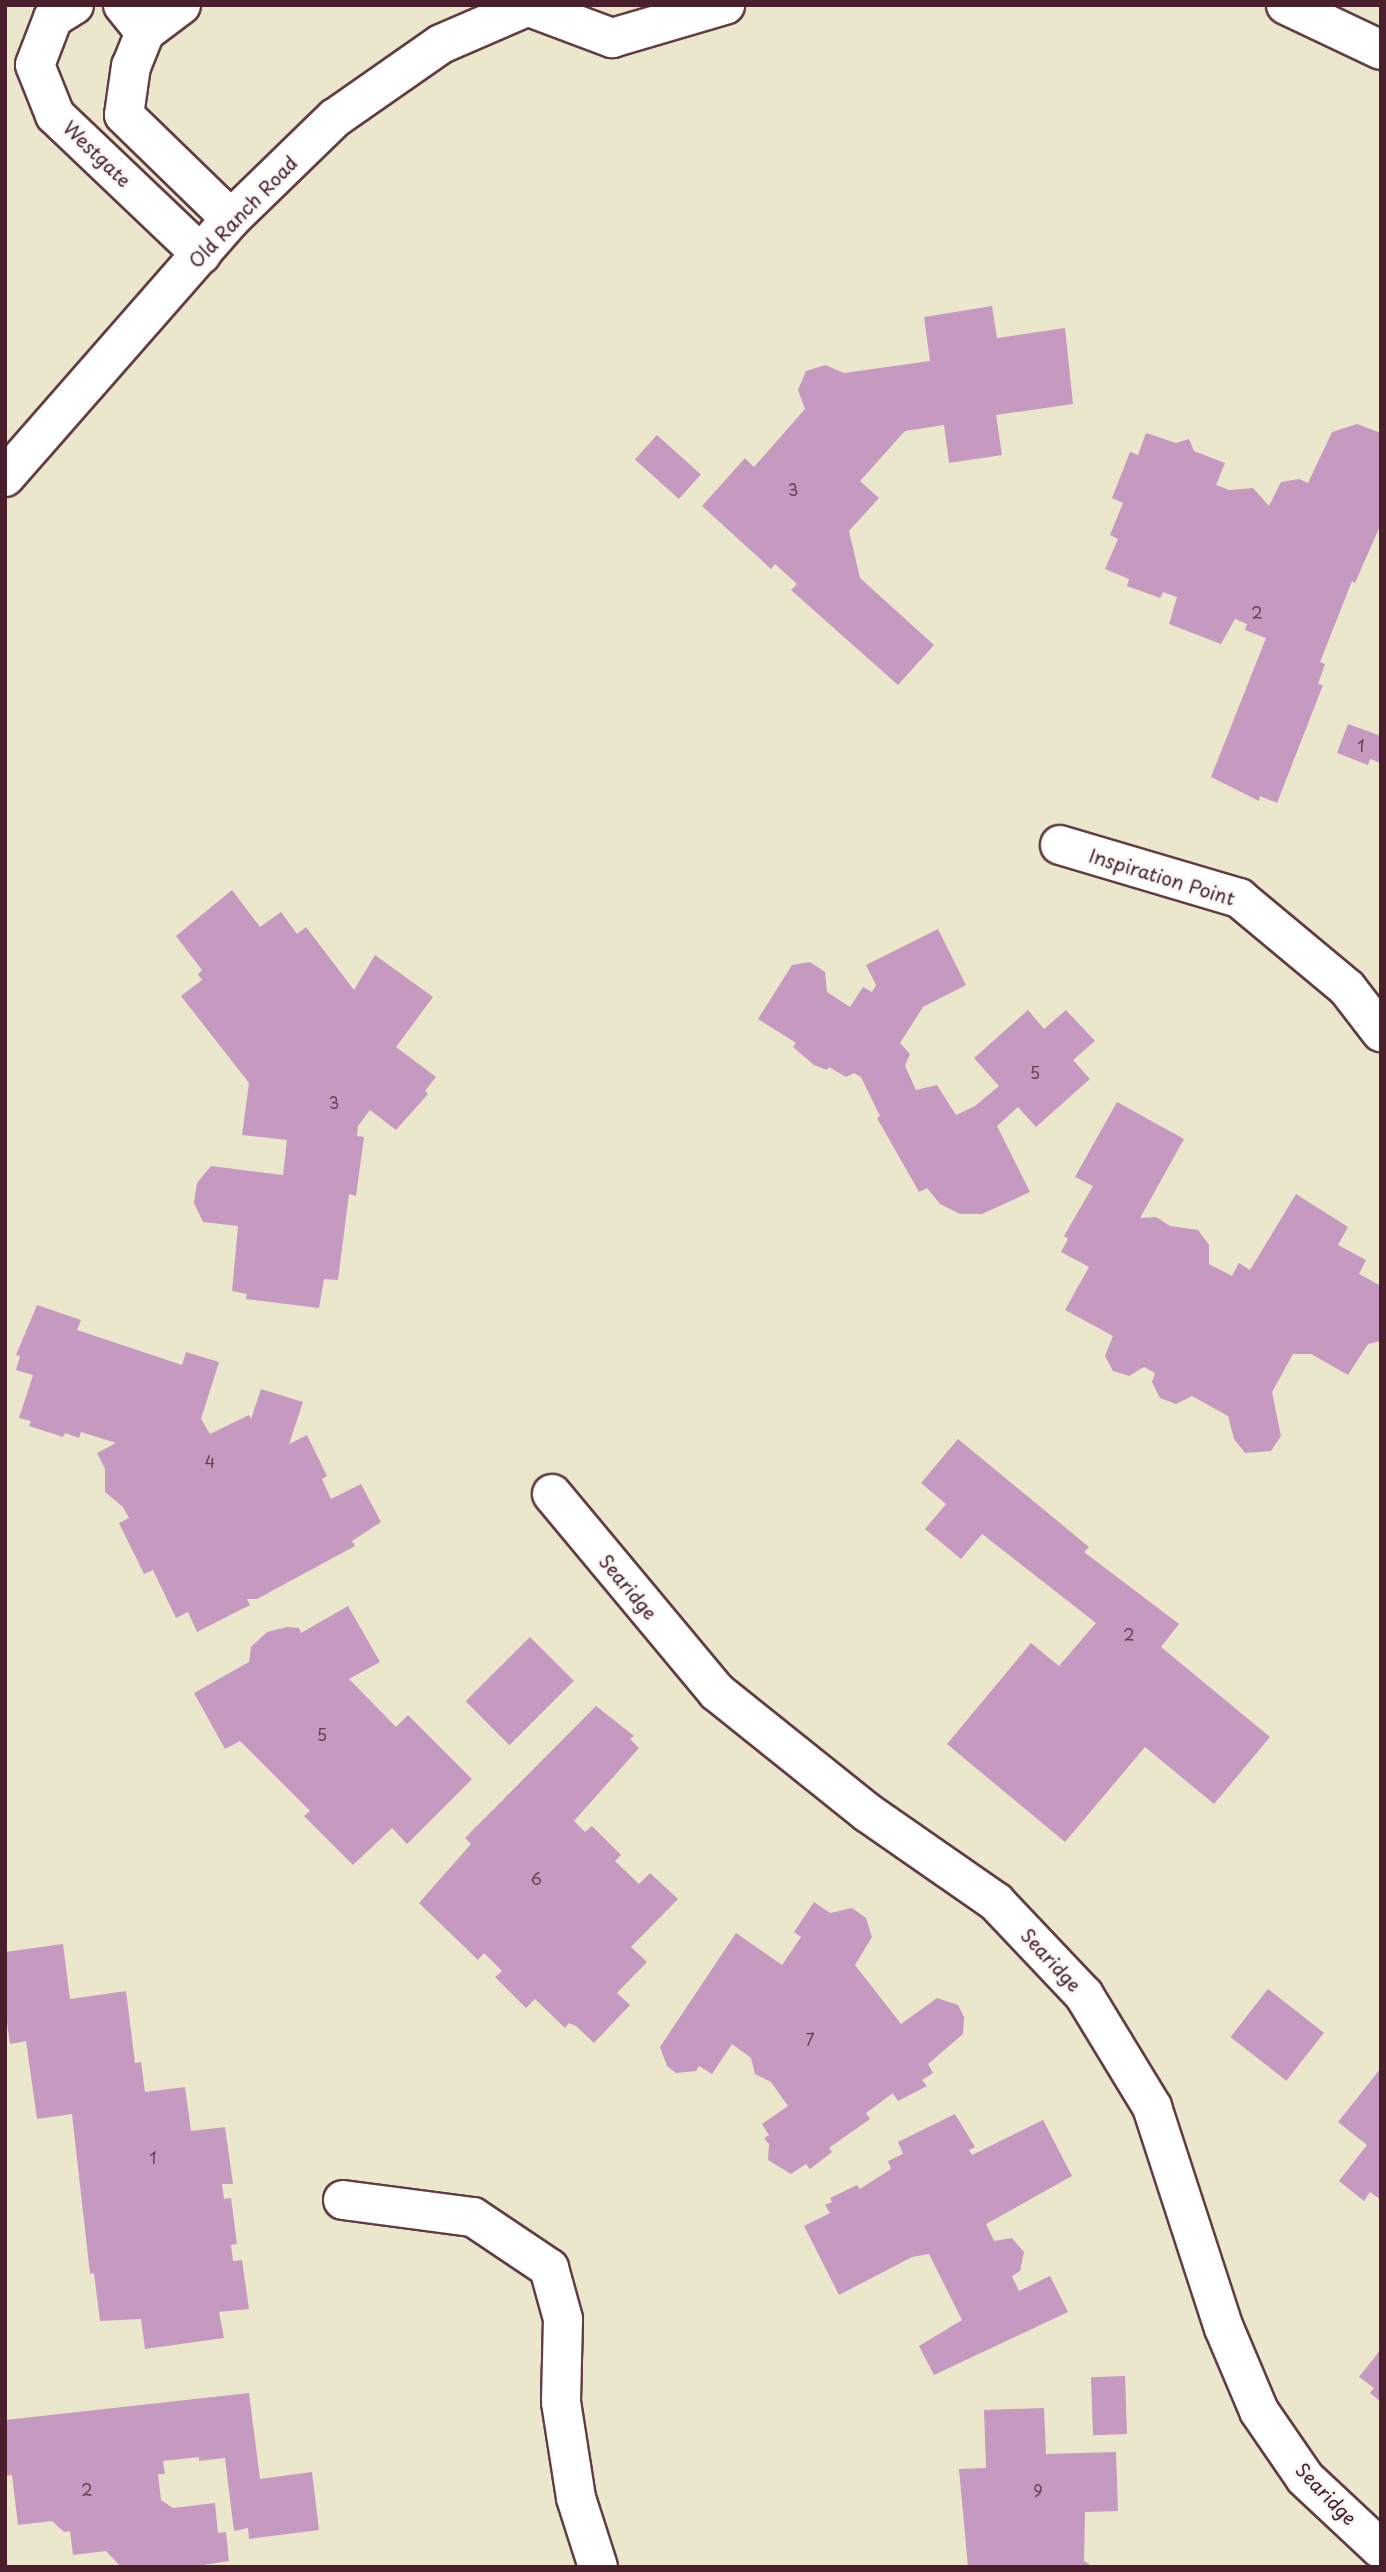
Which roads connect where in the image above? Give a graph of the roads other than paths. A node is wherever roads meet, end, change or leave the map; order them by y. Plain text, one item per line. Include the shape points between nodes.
1 (74, 5) edge
2 (181, 5) edge
3 (725, 5) edge
4 (1286, 5) edge
5 (530, 6) edge
6 (134, 18) edge
7 (1381, 50) edge
8 (231, 219) junction
9 (201, 254) junction
10 (5, 477) edge
11 (1060, 845) dead end
12 (1381, 1032) edge
13 (552, 1494) dead end
14 (343, 2200) dead end
15 (1381, 2549) edge
16 (598, 2567) edge

1 - 9 street, Westgate via 53,18 35,65 55,114
2 - 6 street
3 - 5 street, Old Ranch Road via 612,38
4 - 7 street
5 - 8 street, Old Ranch Road via 441,44 335,118
6 - 8 street via 124,115
8 - 9 street, Old Ranch Road
9 - 10 street, Old Ranch Road
11 - 12 street, Inspiration Point via 1239,898 1347,988
13 - 15 street, Searidge via 716,1692 868,1813 996,1902 1084,1996 1153,2107 1224,2328 1259,2411 1305,2478
14 - 16 street via 473,2217 549,2268 563,2319 561,2402 576,2498

